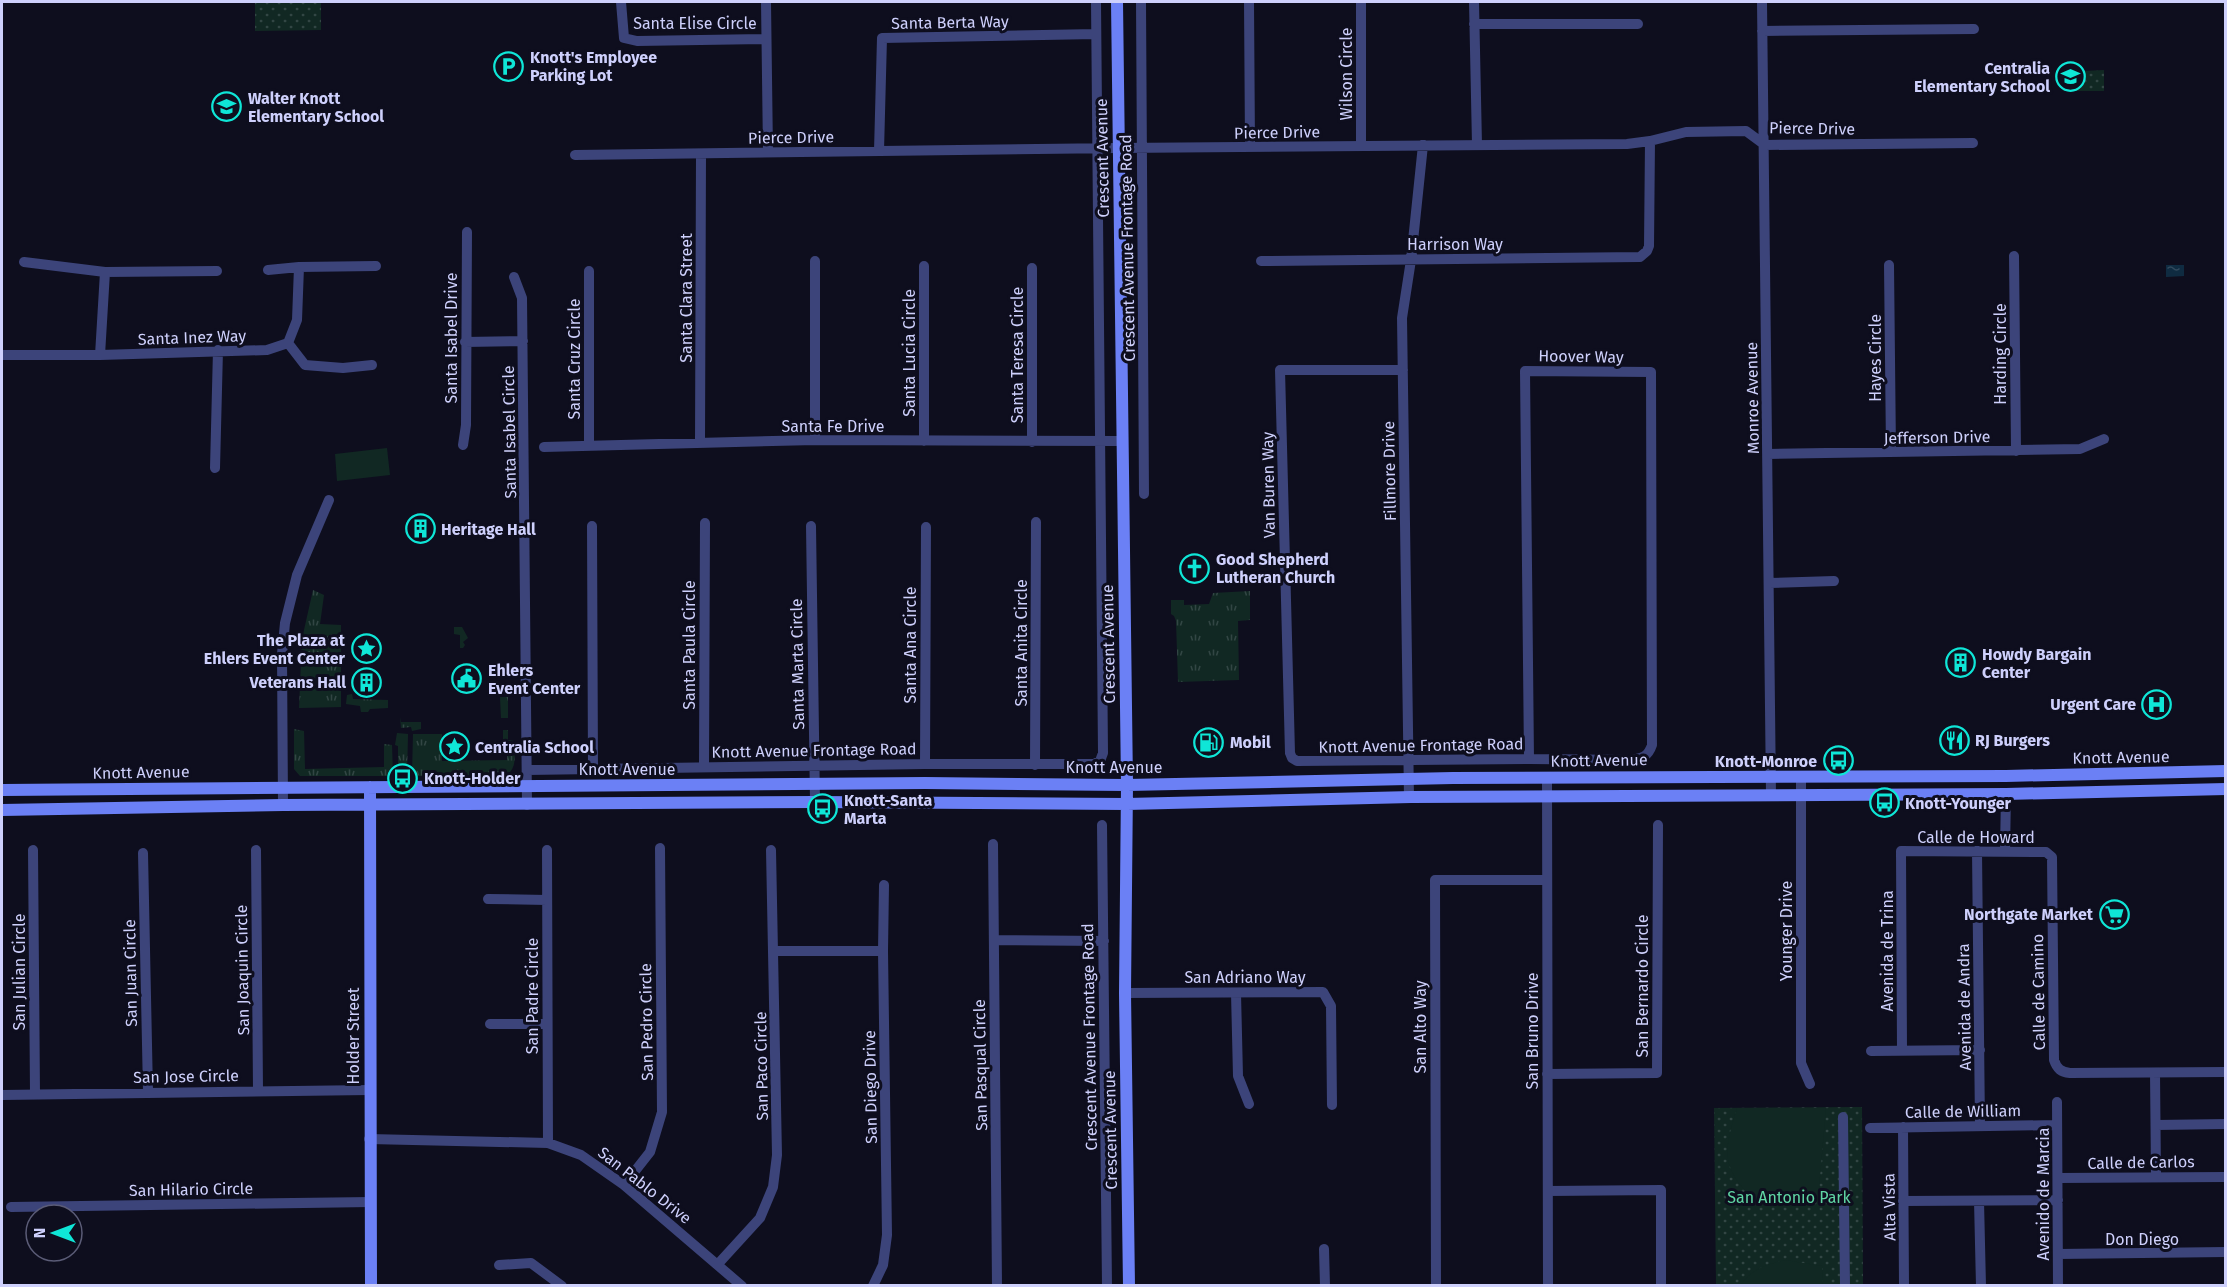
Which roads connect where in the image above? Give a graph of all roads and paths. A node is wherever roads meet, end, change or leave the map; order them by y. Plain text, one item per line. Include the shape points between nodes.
1 (621, 2) edge
2 (766, 2) edge
3 (1096, 2) edge
4 (1117, 2) edge
5 (1141, 2) edge
6 (1249, 2) edge
7 (1361, 2) edge
8 (1474, 2) edge
9 (1762, 2) edge
10 (1474, 24) junction
11 (1638, 24) dead end
12 (1974, 29) dead end
13 (1762, 31) junction
14 (1096, 34) junction
15 (766, 39) junction
16 (1650, 141) junction
17 (1973, 143) dead end
18 (1423, 145) junction
19 (1477, 145) junction
20 (1765, 145) junction
21 (1360, 146) junction
22 (1250, 147) junction
23 (1097, 148) junction
24 (1119, 148) junction
25 (1140, 148) junction
26 (879, 151) junction
27 (768, 152) junction
28 (701, 154) junction
29 (575, 155) dead end
30 (467, 232) dead end
31 (2014, 256) dead end
32 (1411, 260) junction
33 (815, 261) dead end
34 (1261, 261) dead end
35 (24, 262) dead end
36 (1889, 265) dead end
37 (376, 266) dead end
38 (924, 266) dead end
39 (299, 267) junction
40 (1032, 268) dead end
41 (268, 270) dead end
42 (217, 271) dead end
43 (589, 271) dead end
44 (105, 272) junction
45 (514, 277) dead end
46 (523, 341) junction
47 (465, 342) junction
48 (288, 343) junction
49 (218, 350) junction
50 (2, 355) edge
51 (100, 355) junction
52 (372, 365) dead end
53 (1402, 370) junction
54 (2104, 439) dead end
55 (815, 440) junction
56 (924, 441) junction
57 (1100, 441) junction
58 (1121, 441) junction
59 (1032, 442) junction
60 (700, 443) junction
61 (463, 445) dead end
62 (589, 446) junction
63 (544, 447) dead end
64 (2016, 451) junction
65 (1891, 452) junction
66 (1768, 454) junction
67 (215, 468) dead end
68 (1144, 494) dead end
69 (329, 500) dead end
70 (1036, 522) dead end
71 (705, 523) dead end
72 (592, 526) dead end
73 (811, 526) dead end
74 (926, 527) dead end
75 (1833, 581) dead end
76 (1769, 583) junction
77 (1652, 745) joint
78 (1292, 758) joint
79 (1529, 759) junction
80 (1100, 761) joint
81 (1409, 761) junction
82 (925, 764) junction
83 (1035, 765) junction
84 (814, 766) junction
85 (704, 767) junction
86 (593, 769) junction
87 (527, 770) junction
88 (2226, 771) edge
89 (1801, 776) junction
90 (2006, 776) junction
91 (1547, 777) junction
92 (1771, 777) junction
93 (1409, 779) junction
94 (1297, 781) junction
95 (815, 784) junction
96 (1127, 784) junction
97 (527, 786) junction
98 (370, 787) junction
99 (283, 788) junction
100 (2226, 789) edge
101 (2, 790) edge
102 (2006, 794) junction
103 (1771, 795) junction
104 (1800, 795) junction
105 (1547, 796) junction
106 (1409, 798) junction
107 (1297, 800) junction
108 (815, 802) junction
109 (1127, 804) junction
110 (283, 805) junction
111 (370, 805) junction
112 (527, 805) junction
113 (2, 810) edge
114 (1102, 825) dead end
115 (1658, 825) dead end
116 (993, 844) dead end
117 (660, 848) dead end
118 (33, 850) dead end
119 (256, 850) dead end
120 (547, 850) dead end
121 (771, 850) dead end
122 (1901, 851) joint
123 (1977, 851) junction
124 (2005, 851) junction
125 (143, 853) dead end
126 (2050, 854) joint
127 (1547, 880) junction
128 (884, 885) dead end
129 (488, 899) dead end
130 (547, 900) junction
131 (994, 940) junction
132 (1104, 941) junction
133 (774, 951) junction
134 (883, 951) junction
135 (1125, 993) junction
136 (1236, 993) junction
137 (490, 1024) dead end
138 (547, 1024) junction
139 (1980, 1050) junction
140 (1871, 1051) dead end
141 (1902, 1051) junction
142 (2226, 1072) edge
143 (2155, 1073) junction
144 (1547, 1074) junction
145 (1810, 1084) dead end
146 (258, 1090) junction
147 (369, 1090) junction
148 (148, 1092) junction
149 (35, 1094) junction
150 (2, 1095) edge
151 (2057, 1102) dead end
152 (1249, 1104) dead end
153 (1332, 1105) dead end
154 (1842, 1117) dead end
155 (2226, 1124) edge
156 (2057, 1125) junction
157 (2156, 1125) junction
158 (1980, 1126) junction
159 (1903, 1127) junction
160 (1870, 1128) dead end
161 (369, 1139) junction
162 (548, 1143) junction
163 (2156, 1176) junction
164 (2226, 1177) edge
165 (2058, 1178) junction
166 (624, 1185) junction
167 (1548, 1191) junction
168 (2058, 1200) junction
169 (1979, 1201) junction
170 (371, 1202) junction
171 (1903, 1202) junction
172 (11, 1207) dead end
173 (1324, 1249) dead end
174 (2226, 1252) edge
175 (2058, 1254) junction
176 (718, 1264) junction
177 (499, 1265) dead end
178 (371, 1286) edge
179 (562, 1286) edge
180 (742, 1286) edge
181 (873, 1286) edge
182 (998, 1286) edge
183 (1107, 1286) edge
184 (1129, 1286) edge
185 (1325, 1286) edge
186 (1436, 1286) edge
187 (1548, 1286) edge
188 (1661, 1286) edge
189 (1845, 1286) edge
190 (1904, 1286) edge
191 (1980, 1286) edge
192 (2058, 1286) edge

1 - 15 street, Santa Elise Circle via 624,38
2 - 15 street
3 - 14 street, Crescent Avenue
4 - 24 main road, Crescent Avenue
5 - 25 street, Crescent Avenue Frontage Road
6 - 22 street
7 - 21 street, Wilson Circle
8 - 10 street
9 - 13 street, Monroe Avenue
10 - 11 street
10 - 19 street
12 - 13 street
13 - 20 street, Monroe Avenue
14 - 23 street, Crescent Avenue
14 - 26 street, Santa Berta Way via 882,38
15 - 27 street
16 - 19 street, Pierce Drive
16 - 20 street, Pierce Drive via 1686,132 1746,130
16 - 32 street, Harrison Way via 1650,253 1635,258
17 - 20 street, Pierce Drive
18 - 19 street, Pierce Drive
18 - 21 street, Pierce Drive
18 - 32 street, Fillmore Drive
20 - 66 street, Monroe Avenue
21 - 22 street, Pierce Drive
22 - 25 street, Pierce Drive
23 - 24 street, Pierce Drive
23 - 26 street, Pierce Drive
23 - 57 street, Crescent Avenue
24 - 25 street, Pierce Drive
24 - 58 main road, Crescent Avenue
25 - 68 street, Crescent Avenue Frontage Road
26 - 27 street, Pierce Drive
27 - 28 street, Pierce Drive
28 - 29 street, Pierce Drive
28 - 60 street, Santa Clara Street
30 - 47 street, Santa Isabel Drive
31 - 64 street, Harding Circle
32 - 34 street, Harrison Way
32 - 53 street, Fillmore Drive via 1402,318
33 - 55 street
35 - 44 street
36 - 65 street, Hayes Circle
37 - 39 street
38 - 56 street, Santa Lucia Circle
39 - 41 street
39 - 48 street via 297,320
40 - 59 street, Santa Teresa Circle
42 - 44 street
43 - 62 street, Santa Cruz Circle
44 - 51 street
45 - 46 street, Santa Isabel Circle via 522,298
46 - 47 street
46 - 87 street, Santa Isabel Circle
47 - 61 street, Santa Isabel Drive
48 - 49 street, Santa Inez Way via 267,350
48 - 52 street via 305,364 344,368
49 - 51 street, Santa Inez Way
49 - 67 street
50 - 51 street, Santa Inez Way
53 - 78 street, Van Buren Way via 1280,370
53 - 81 street, Fillmore Drive
54 - 64 street, Jefferson Drive via 2080,449
55 - 56 street, Santa Fe Drive
55 - 60 street, Santa Fe Drive
56 - 59 street, Santa Fe Drive
57 - 58 street, Santa Fe Drive
57 - 59 street, Santa Fe Drive
57 - 80 street, Crescent Avenue
58 - 96 main road, Crescent Avenue
60 - 62 street, Santa Fe Drive
62 - 63 street, Santa Fe Drive
64 - 65 street, Jefferson Drive
65 - 66 street, Jefferson Drive
66 - 76 street, Monroe Avenue
69 - 99 street via 297,574 285,623
70 - 83 street, Santa Anita Circle
71 - 85 street, Santa Paula Circle
72 - 86 street
73 - 84 street, Santa Marta Circle
74 - 82 street, Santa Ana Circle
75 - 76 street
76 - 92 street, Monroe Avenue
77 - 79 street, Knott Avenue Frontage Road via 1644,758 1631,760
77 - 79 street, Hoover Way via 1651,372 1526,370
78 - 81 street, Knott Avenue Frontage Road
79 - 81 street, Knott Avenue Frontage Road
80 - 83 street, Knott Avenue Frontage Road
81 - 93 street, Fillmore Drive
82 - 83 street, Knott Avenue Frontage Road
82 - 84 street, Knott Avenue Frontage Road
84 - 85 street, Knott Avenue Frontage Road
84 - 95 street, Santa Marta Circle
85 - 86 street, Knott Avenue Frontage Road
86 - 87 street, Knott Avenue Frontage Road
87 - 97 street, Santa Isabel Circle
88 - 90 main road, Knott Avenue
89 - 90 main road, Knott Avenue
89 - 92 main road, Knott Avenue
89 - 104 street, Younger Drive
90 - 102 main road
91 - 92 main road, Knott Avenue
91 - 93 main road, Knott Avenue
91 - 105 street, San Bruno Drive
92 - 103 street, Monroe Avenue
93 - 94 main road, Knott Avenue
93 - 106 street, Fillmore Drive
94 - 96 main road, Knott Avenue
94 - 107 main road
95 - 96 main road, Knott Avenue
95 - 97 main road, Knott Avenue
95 - 108 street, Santa Marta Circle
96 - 109 main road, Crescent Avenue
97 - 98 main road, Knott Avenue
97 - 112 street, Santa Isabel Circle
98 - 99 main road, Knott Avenue
98 - 111 main road, Holder Street
99 - 101 main road, Knott Avenue
99 - 110 street
100 - 102 main road
102 - 104 main road
102 - 124 street
103 - 104 main road
103 - 105 main road
104 - 145 street, Younger Drive via 1801,1063
105 - 106 main road
105 - 127 street, San Bruno Drive
106 - 107 main road
107 - 109 main road
108 - 109 main road
108 - 112 main road
109 - 135 main road, Crescent Avenue
110 - 111 main road
110 - 113 main road
111 - 112 main road
111 - 147 main road, Holder Street
114 - 132 street, Crescent Avenue Frontage Road
115 - 144 street, San Bernardo Circle via 1657,1073
116 - 131 street, San Pasqual Circle
117 - 166 street, San Pedro Circle via 662,1112 650,1152
118 - 149 street, San Julian Circle
119 - 146 street, San Joaquin Circle
120 - 130 street, San Padre Circle
121 - 133 street, San Paco Circle
122 - 123 street, Calle de Howard
122 - 141 street, Avenida de Trina
123 - 124 street, Calle de Howard
123 - 139 street, Avenida de Andra
124 - 126 street, Calle de Howard
125 - 148 street, San Juan Circle
126 - 143 street, Calle de Camino via 2056,1067 2070,1073
127 - 144 street, San Bruno Drive
127 - 186 street, San Alto Way via 1435,880
128 - 134 street, San Diego Drive
129 - 130 street
130 - 138 street, San Padre Circle
131 - 132 street
131 - 182 street, San Pasqual Circle
132 - 183 street, Crescent Avenue Frontage Road
133 - 134 street
133 - 176 street, San Paco Circle via 777,1155 773,1188 760,1218
134 - 181 street, San Diego Drive via 887,1235 883,1265
135 - 136 street, San Adriano Way
135 - 184 main road, Crescent Avenue
136 - 152 street via 1238,1076
136 - 153 street, San Adriano Way via 1323,992 1330,1006
137 - 138 street
138 - 162 street, San Padre Circle
139 - 141 street
139 - 158 street, Avenida de Andra
140 - 141 street
142 - 143 street, Calle de Camino
143 - 157 street
144 - 167 street, San Bruno Drive
146 - 147 street, San Jose Circle
146 - 148 street, San Jose Circle
147 - 161 main road, Holder Street
148 - 149 street, San Jose Circle
149 - 150 street, San Jose Circle
151 - 156 street, Avenido de Marcia
154 - 189 street
155 - 157 street
156 - 158 street, Calle de William
156 - 165 street, Avenido de Marcia
157 - 163 street
158 - 159 street, Calle de William
159 - 160 street, Calle de William
159 - 171 street, Alta Vista
161 - 162 street, San Pablo Drive
161 - 170 main road, Holder Street
162 - 166 street, San Pablo Drive via 581,1155
163 - 164 street, Calle de Carlos
163 - 165 street, Calle de Carlos
165 - 168 street, Avenido de Marcia
166 - 176 street, San Pablo Drive
167 - 187 street, San Bruno Drive
167 - 188 street via 1661,1190
168 - 169 street
168 - 175 street, Avenido de Marcia
169 - 171 street
169 - 191 street
170 - 172 street, San Hilario Circle
170 - 178 main road, Holder Street
171 - 190 street, Alta Vista
173 - 185 street
174 - 175 street, Don Diego
175 - 192 street, Avenido de Marcia
176 - 180 street, San Pablo Drive
177 - 179 street via 531,1263

